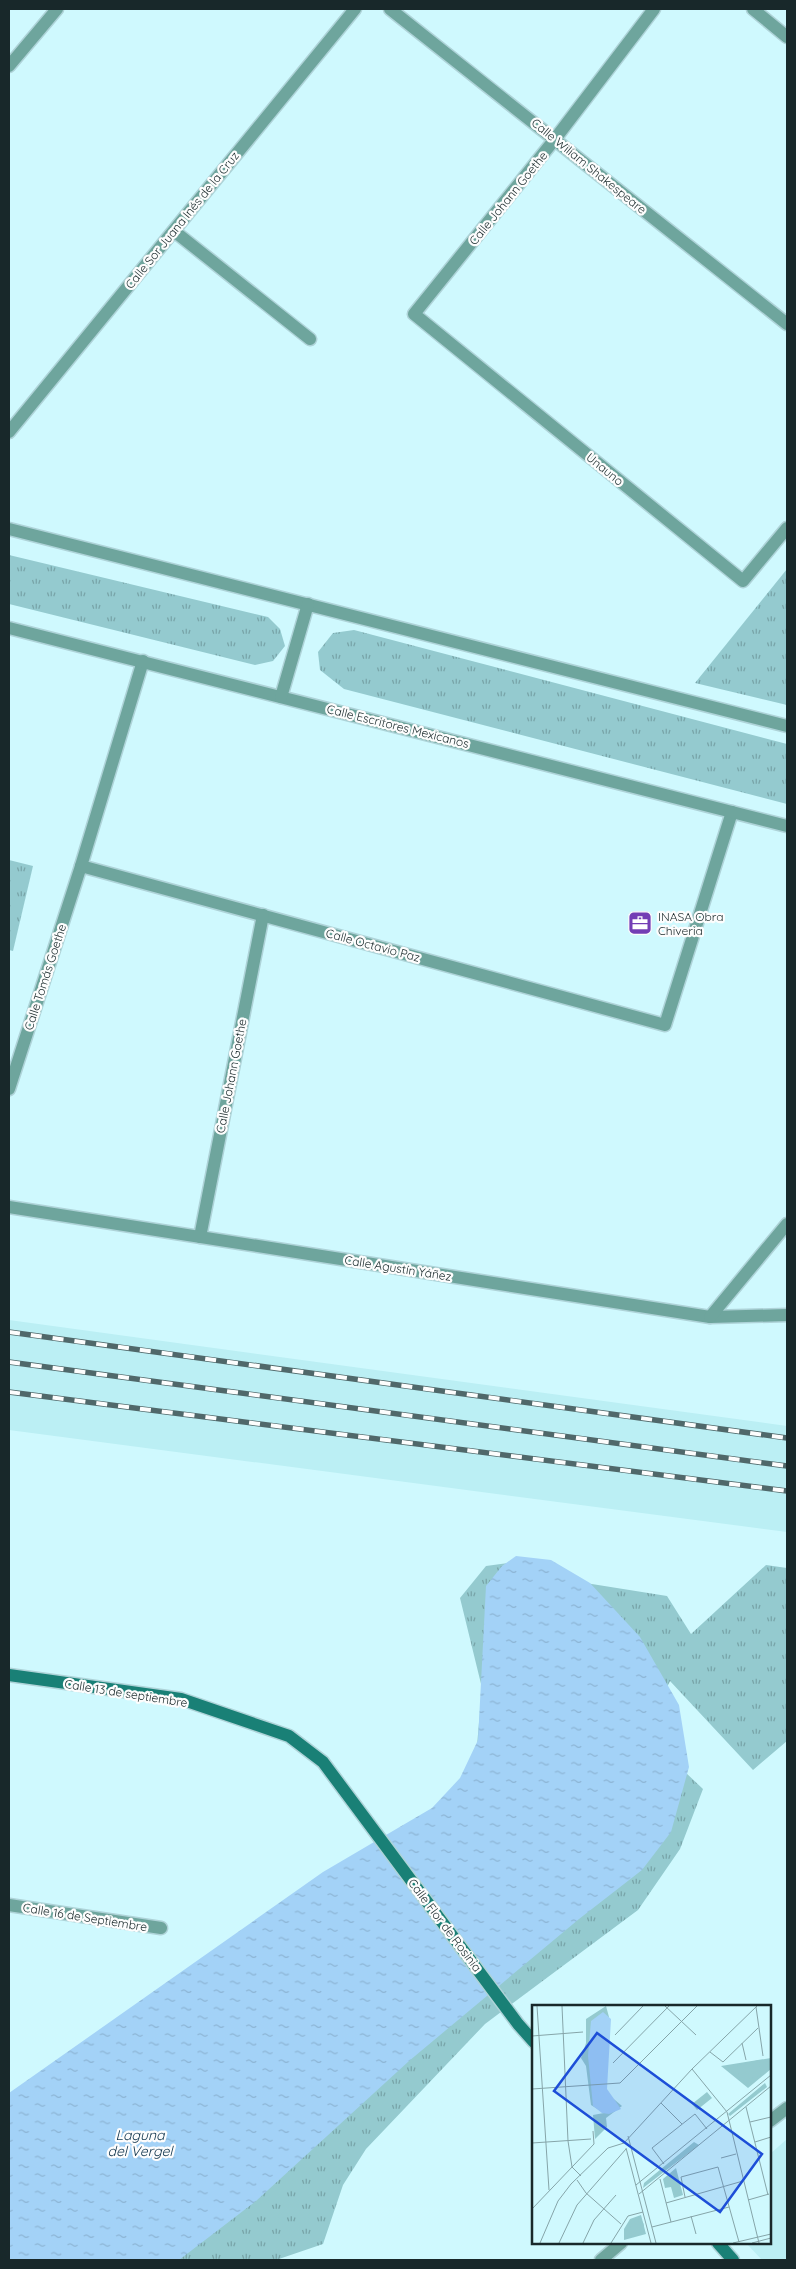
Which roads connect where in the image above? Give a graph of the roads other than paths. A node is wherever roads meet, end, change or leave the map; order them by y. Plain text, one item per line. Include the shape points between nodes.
1 (57, 9) edge
2 (355, 9) edge
3 (390, 9) edge
4 (654, 9) edge
5 (753, 9) edge
6 (787, 37) edge
7 (9, 66) edge
8 (555, 139) junction
9 (174, 231) junction
10 (414, 314) joint
11 (787, 324) edge
12 (310, 339) dead end
13 (9, 432) edge
14 (787, 528) edge
15 (9, 529) edge
16 (308, 604) junction
17 (9, 628) edge
18 (143, 661) junction
19 (281, 697) junction
20 (787, 726) edge
21 (732, 812) junction
22 (787, 826) edge
23 (81, 866) junction
24 (262, 915) junction
25 (9, 1089) edge
26 (9, 1207) edge
27 (787, 1224) edge
28 (200, 1237) junction
29 (787, 1315) edge
30 (710, 1317) junction
31 (9, 1675) edge
32 (357, 1808) joint
33 (9, 1905) edge
34 (161, 1928) dead end
35 (532, 2040) edge
36 (787, 2108) edge
37 (771, 2120) edge
38 (619, 2244) edge
39 (719, 2244) edge
40 (601, 2260) edge
41 (733, 2260) edge

1 - 7 street
2 - 9 street, Calle Sor Juana Inés de la Cruz
3 - 8 street, Calle Wiliam Shakespeare
4 - 8 street, Calle Johann Goethe
5 - 6 street
8 - 10 street, Calle Johann Goethe
8 - 11 street, Calle Wiliam Shakespeare
9 - 12 street
9 - 13 street, Calle Sor Juana Inés de la Cruz
10 - 14 street, Unauno via 743,580
15 - 16 street
16 - 19 street
16 - 20 street
17 - 18 street, Calle Escritores Mexicanos
18 - 19 street, Calle Escritores Mexicanos
18 - 23 street
19 - 21 street, Calle Escritores Mexicanos
21 - 22 street, Calle Escritores Mexicanos
21 - 24 street, Calle Octavio Paz via 665,1024
23 - 24 street, Calle Octavio Paz
23 - 25 street, Calle Tomás Goethe
24 - 28 street, Calle Johann Goethe
26 - 28 street, Calle Agustín Yáñez
27 - 30 street
28 - 30 street, Calle Agustín Yáñez
29 - 30 street, Calle Agustín Yáñez
31 - 32 main road, Calle 13 de septiembre via 181,1699 289,1736 323,1762
32 - 35 main road, Calle Flor de Rosinia
33 - 34 street, Calle 16 de Septiembre
36 - 37 street
38 - 40 street
39 - 41 main road

